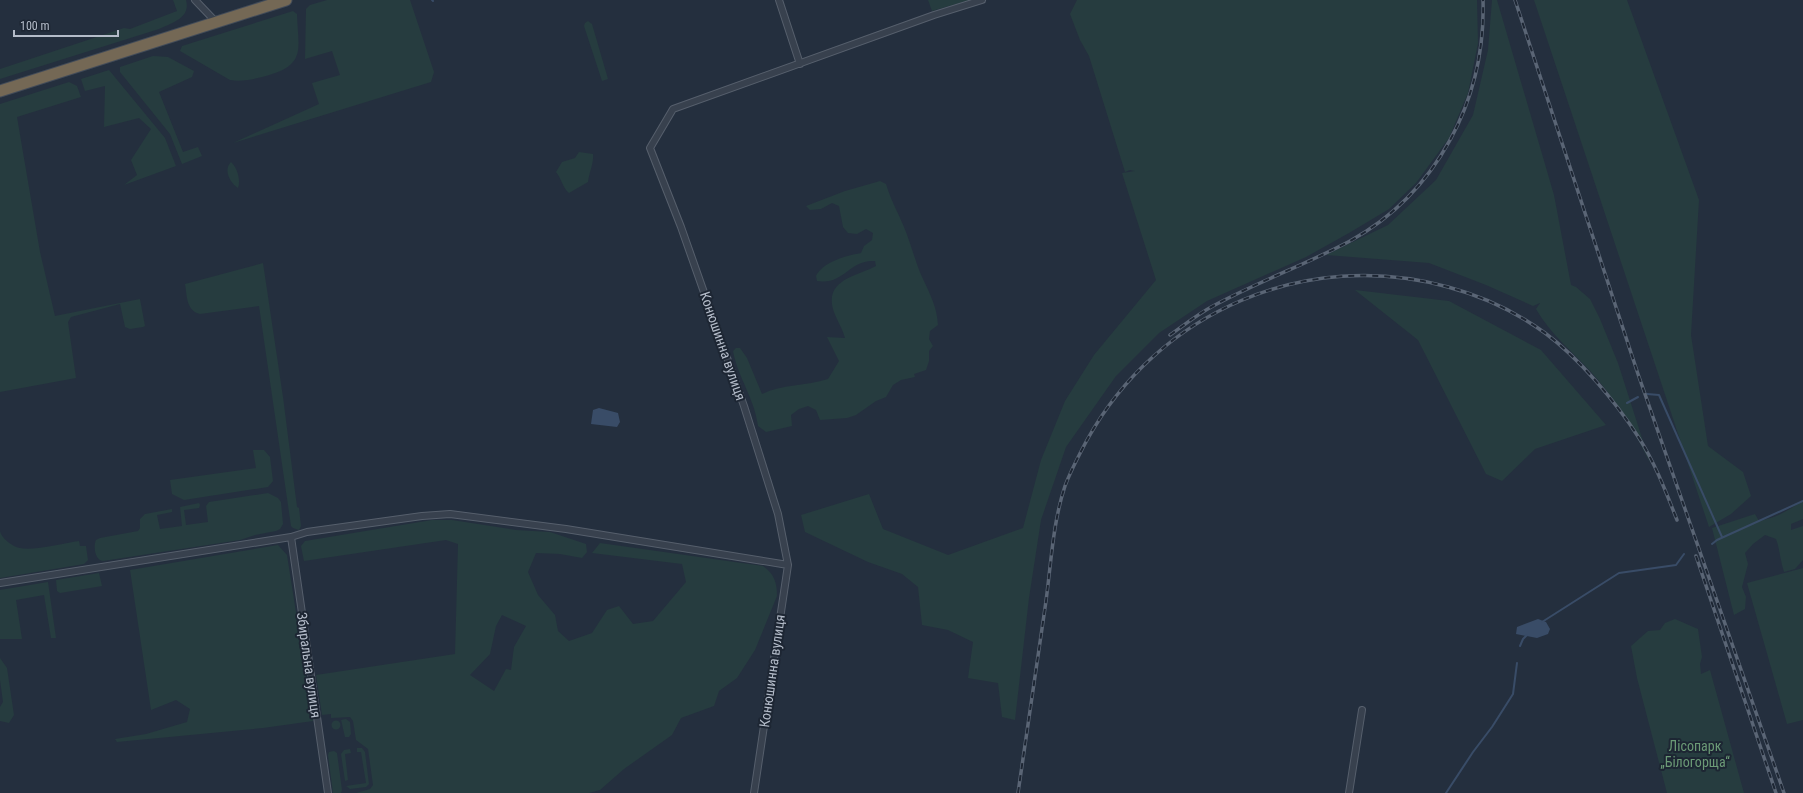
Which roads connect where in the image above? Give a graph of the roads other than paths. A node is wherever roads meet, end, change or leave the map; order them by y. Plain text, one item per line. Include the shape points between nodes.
1 (195, 0) edge
2 (286, 0) edge
3 (778, 0) edge
4 (982, 0) edge
5 (216, 22) junction
6 (800, 64) junction
7 (0, 91) edge
8 (291, 537) junction
9 (788, 565) junction
10 (0, 583) edge
11 (1362, 710) dead end
12 (328, 793) edge
13 (754, 793) edge
14 (1349, 793) edge

1 - 5 street
2 - 5 highway
3 - 6 street
4 - 6 street
5 - 7 highway
6 - 9 street, Конюшинна вулиця via 674,109 650,148 681,227 744,406 778,514
8 - 9 street via 307,532 450,514 566,529
8 - 10 street
8 - 12 street, Збиральна вулиця
9 - 13 street, Конюшинна вулиця
11 - 14 street

